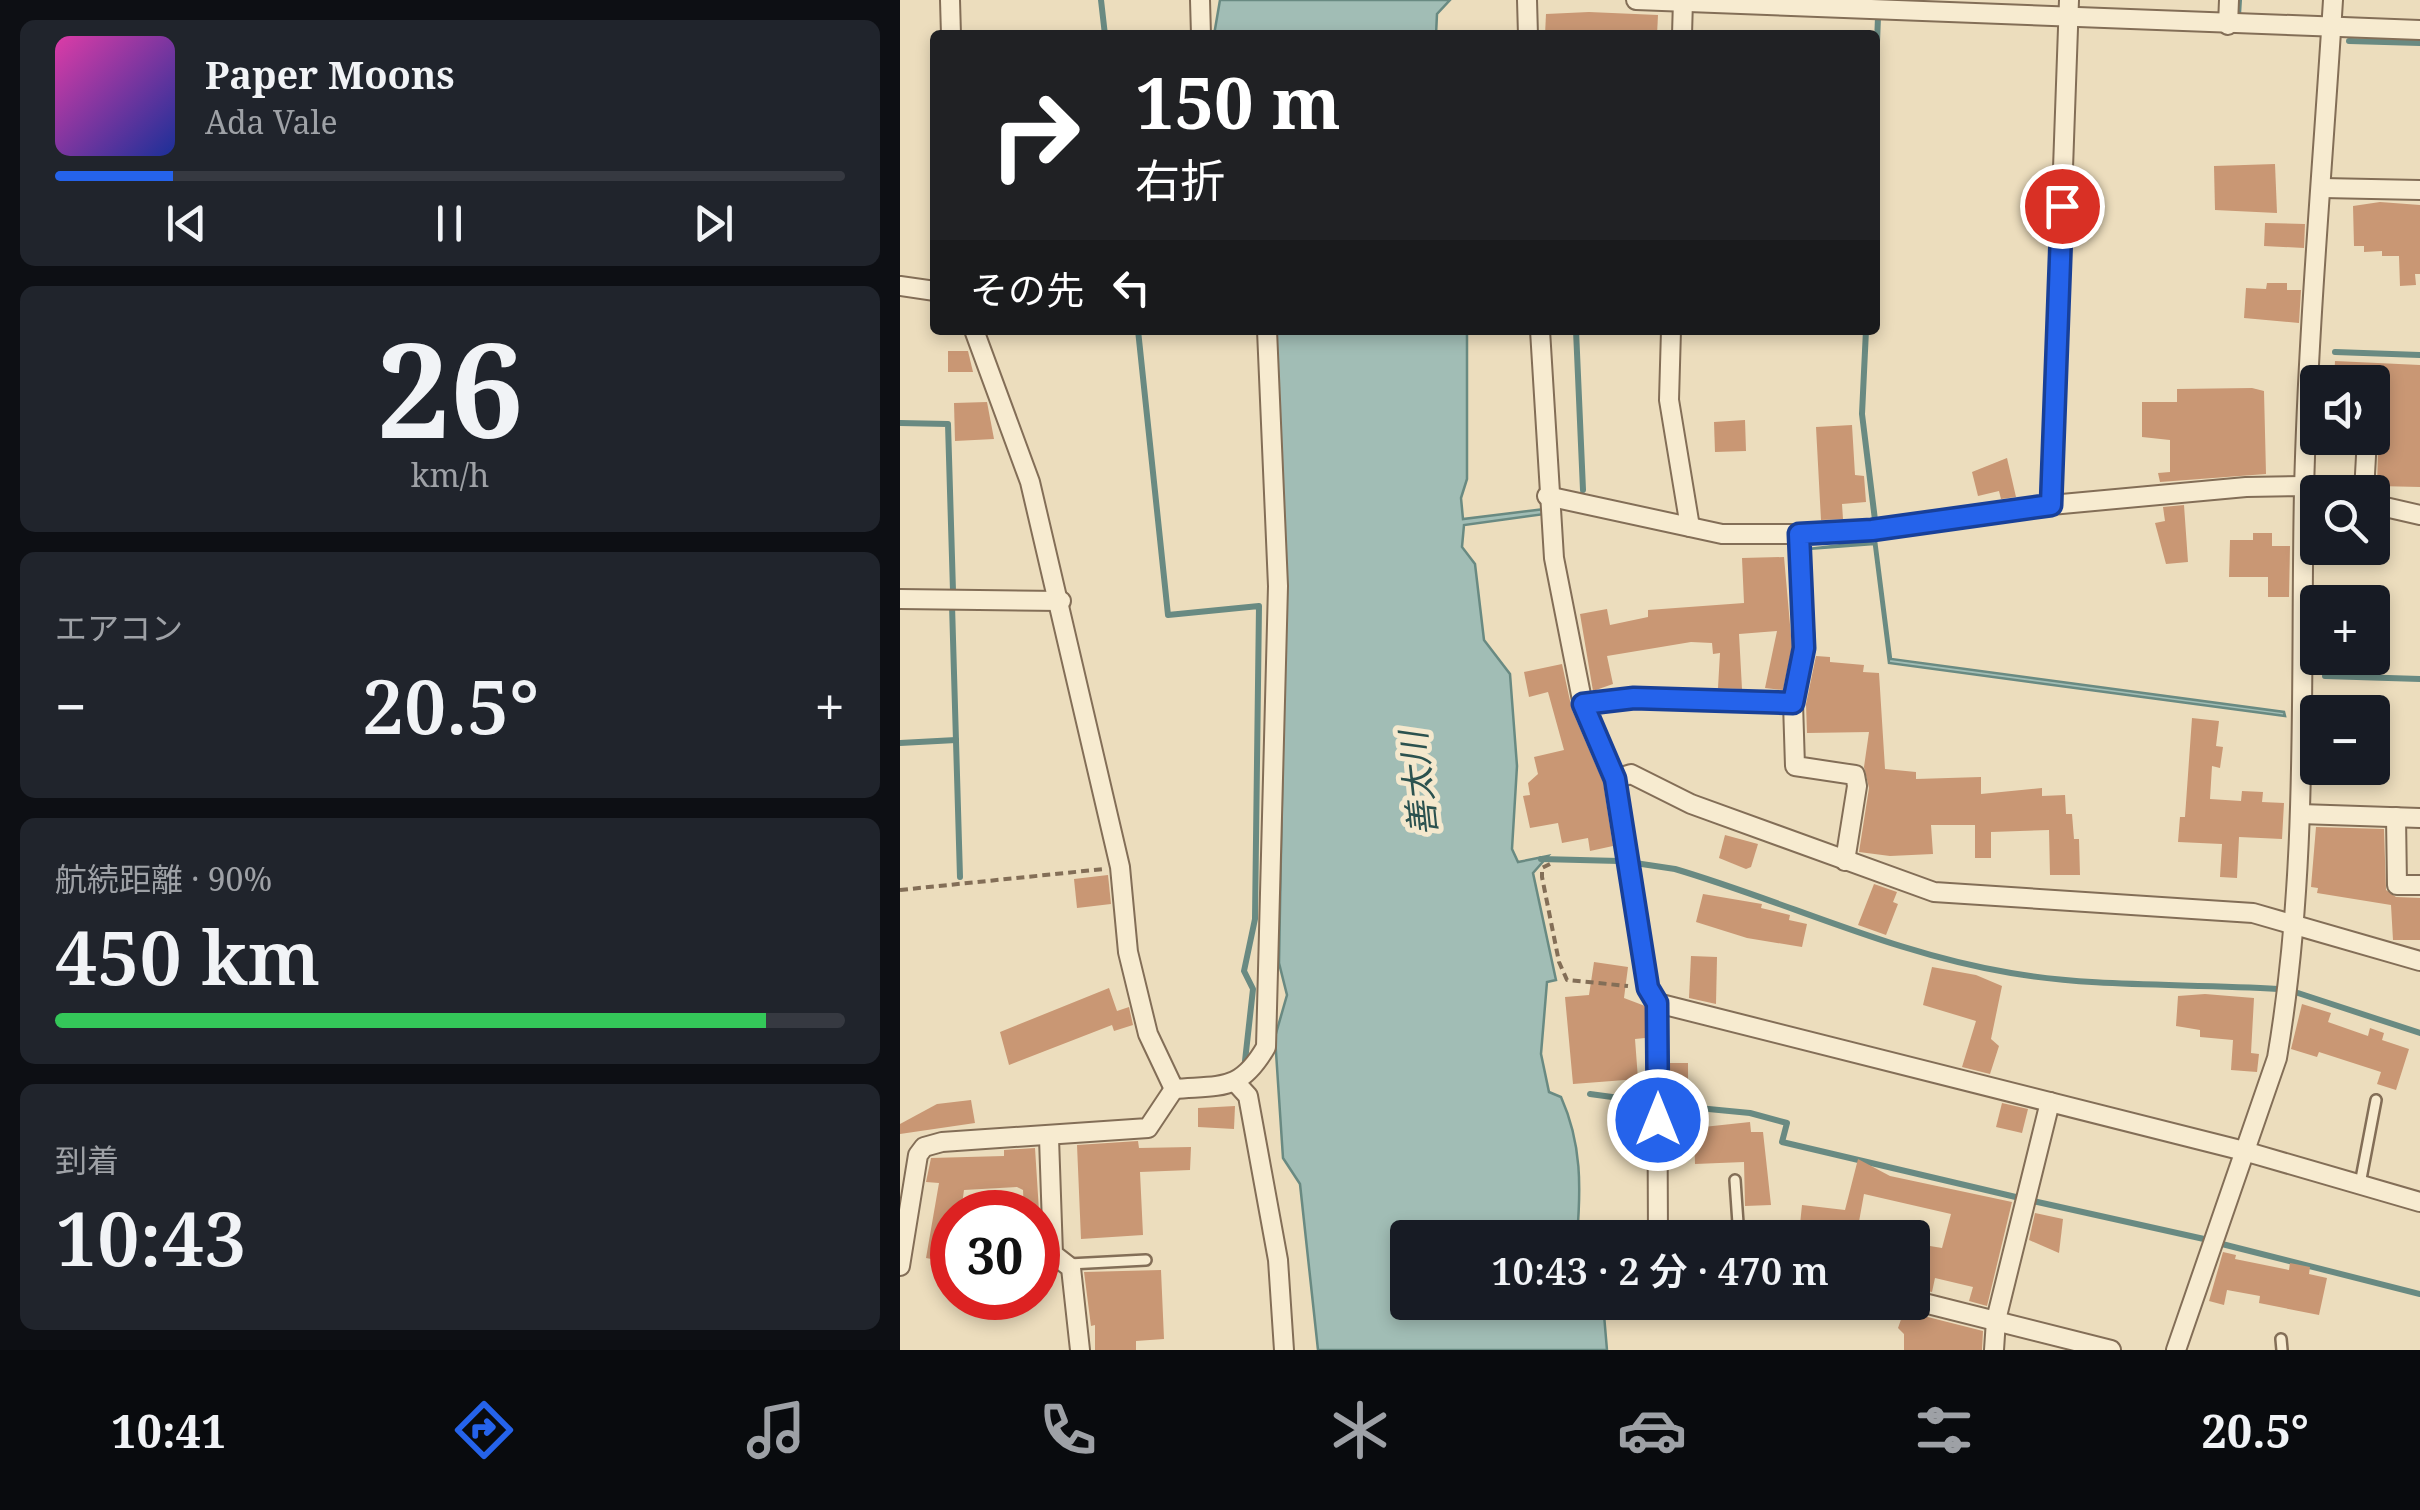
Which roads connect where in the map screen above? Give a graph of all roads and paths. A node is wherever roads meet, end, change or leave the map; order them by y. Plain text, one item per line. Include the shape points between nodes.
1 (950, 0) edge
2 (1200, 0) edge
3 (1527, 0) edge
4 (1636, 0) edge
5 (1683, 0) edge
6 (2070, 0) edge
7 (2230, 0) edge
8 (2333, 0) edge
9 (2069, 20) junction
10 (2228, 25) junction
11 (2332, 27) junction
12 (950, 30) edge
13 (1201, 30) edge
14 (1528, 30) edge
15 (1682, 30) edge
16 (2420, 30) edge
17 (2323, 188) junction
18 (2420, 190) edge
19 (900, 286) edge
20 (930, 291) edge
21 (976, 335) edge
22 (1267, 335) edge
23 (1540, 335) edge
24 (1671, 335) edge
25 (2305, 475) edge
26 (2300, 486) edge
27 (1547, 496) junction
28 (2051, 505) junction
29 (2390, 508) edge
30 (2420, 514) edge
31 (1690, 527) junction
32 (1799, 534) junction
33 (2303, 565) edge
34 (900, 598) edge
35 (1061, 600) junction
36 (1793, 703) junction
37 (1583, 704) junction
38 (1615, 779) junction
39 (2300, 814) junction
40 (2396, 817) junction
41 (2420, 818) edge
42 (1845, 861) junction
43 (1550, 864) dead end
44 (1120, 867) junction
45 (2420, 885) edge
46 (900, 890) edge
47 (2294, 925) junction
48 (2420, 961) edge
49 (1653, 996) junction
50 (1237, 1084) junction
51 (1174, 1089) junction
52 (2376, 1100) dead end
53 (2050, 1102) junction
54 (1049, 1138) junction
55 (2244, 1151) junction
56 (1735, 1180) dead end
57 (2360, 1184) junction
58 (2420, 1202) edge
59 (1658, 1220) edge
60 (1738, 1220) edge
61 (1146, 1260) dead end
62 (1066, 1264) junction
63 (900, 1266) edge
64 (1930, 1304) edge
65 (1996, 1320) junction
66 (1080, 1350) edge
67 (1284, 1350) edge
68 (1994, 1350) edge
69 (2111, 1350) edge
70 (2176, 1350) edge

1 - 12 street
2 - 13 street
3 - 14 street
4 - 5 street
5 - 9 street
5 - 15 street
6 - 9 street
7 - 10 street
8 - 11 street
9 - 10 street
9 - 28 street
10 - 11 street
11 - 16 street
11 - 17 street
17 - 18 street
17 - 25 street
19 - 20 street
21 - 35 street via 1030,482
22 - 50 street via 1278,586 1266,1047
23 - 27 street
24 - 31 street via 1668,400
26 - 28 street
27 - 31 street
27 - 37 street
28 - 32 street
29 - 30 street
31 - 32 street
32 - 36 street via 1804,648
33 - 39 street
34 - 35 street
35 - 44 street
36 - 37 street via 1634,698
36 - 42 street via 1795,766 1855,775
37 - 38 street
38 - 42 street via 1631,774 1691,804
38 - 49 street
39 - 40 street
39 - 47 street
40 - 41 street
40 - 45 street via 2398,885
42 - 47 street via 1967,897 2253,913
43 - 49 path via 1542,877 1567,980
44 - 46 path
44 - 51 street via 1128,952 1148,1034
47 - 48 street
47 - 55 street via 2277,1058
49 - 53 street
49 - 59 street
50 - 51 street
50 - 67 street via 1248,1096 1278,1260
51 - 54 street via 1148,1128
52 - 57 lane
53 - 55 street
53 - 65 street
54 - 62 street via 1054,1254
54 - 63 street via 924,1147
55 - 57 street
55 - 70 street
56 - 60 lane
57 - 58 street
61 - 62 lane
62 - 66 street
64 - 65 street
65 - 68 street
65 - 69 street

